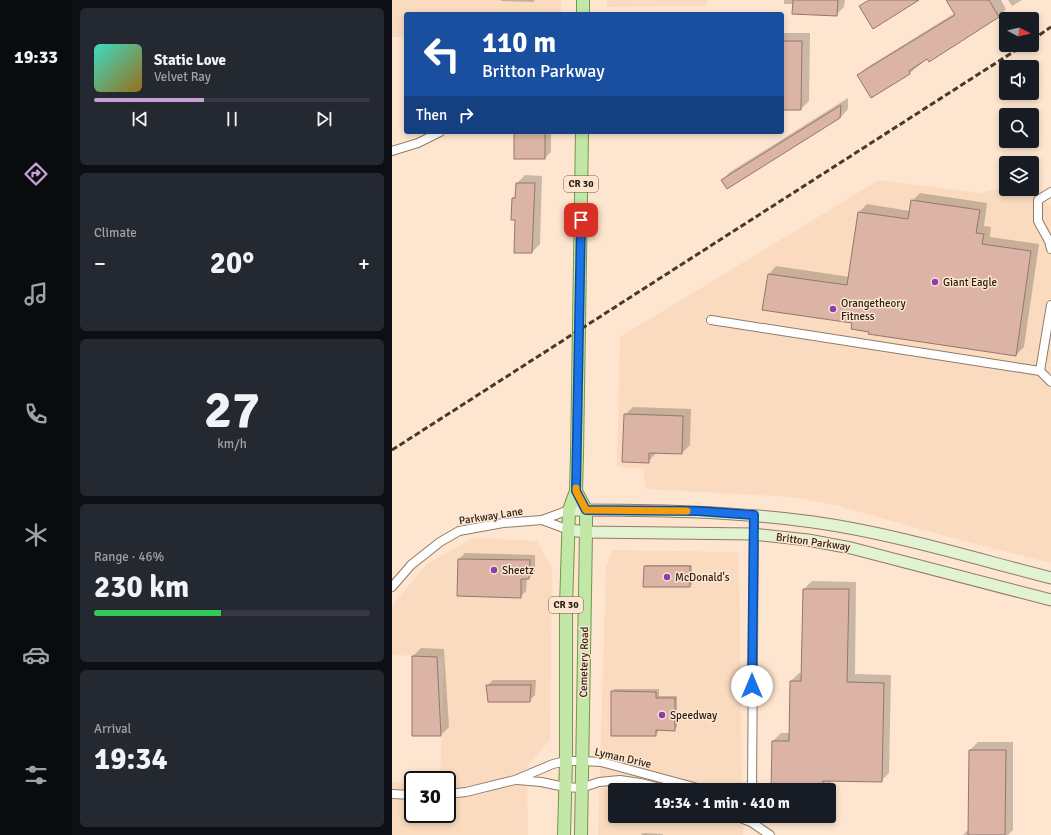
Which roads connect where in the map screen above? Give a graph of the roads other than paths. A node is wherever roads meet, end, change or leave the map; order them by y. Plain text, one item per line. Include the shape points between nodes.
1 (583, 0) edge
2 (583, 12) edge
3 (436, 134) edge
4 (582, 134) edge
5 (392, 151) edge
6 (1051, 192) edge
7 (1051, 249) edge
8 (1051, 305) edge
9 (710, 320) dead end
10 (1040, 371) junction
11 (1051, 382) edge
12 (576, 491) junction
13 (569, 510) junction
14 (586, 510) junction
15 (754, 515) junction
16 (542, 520) junction
17 (569, 530) junction
18 (586, 532) junction
19 (753, 534) junction
20 (1051, 578) edge
21 (392, 587) edge
22 (1051, 600) edge
23 (566, 761) junction
24 (583, 761) junction
25 (515, 780) junction
26 (640, 783) edge
27 (679, 783) edge
28 (752, 783) edge
29 (564, 787) junction
30 (581, 788) junction
31 (456, 793) edge
32 (392, 794) edge
33 (404, 795) edge
34 (756, 823) edge
35 (564, 835) edge
36 (581, 835) edge
37 (770, 835) edge

1 - 2 main road
3 - 5 street
4 - 12 main road, Cemetery Road / CR 30
6 - 7 street via 1038,200 1038,221
8 - 10 street
9 - 10 street
10 - 11 street
12 - 13 main road, Cemetery Road / CR 30
12 - 14 main road, Cemetery Road / CR 30
13 - 14 main road, Britton Parkway
13 - 16 street, Parkway Lane
13 - 17 main road, Cemetery Road / CR 30
14 - 15 main road, Britton Parkway via 698,511
14 - 18 main road, Cemetery Road / CR 30
15 - 19 street
15 - 20 main road, Britton Parkway via 815,522 883,535
16 - 17 street, Parkway Lane
16 - 21 street, Parkway Lane via 503,523 459,531 440,542 411,565
17 - 18 main road, Britton Parkway
17 - 23 main road, Cemetery Road / CR 30
18 - 19 main road, Britton Parkway
18 - 24 main road, Cemetery Road / CR 30
19 - 22 main road, Britton Parkway via 851,548
19 - 28 street
23 - 24 street, Lyman Drive
23 - 25 street, Lyman Drive
23 - 29 main road, Cemetery Road / CR 30
24 - 27 street, Lyman Drive via 601,762
24 - 30 main road, Cemetery Road / CR 30
25 - 29 street, Lyman Drive
25 - 31 street, Lyman Drive
26 - 30 street, Lyman Drive via 620,780 599,782
29 - 30 street, Lyman Drive
29 - 35 main road, Cemetery Road / CR 30
30 - 36 main road, Cemetery Road / CR 30
32 - 33 street
34 - 37 street

